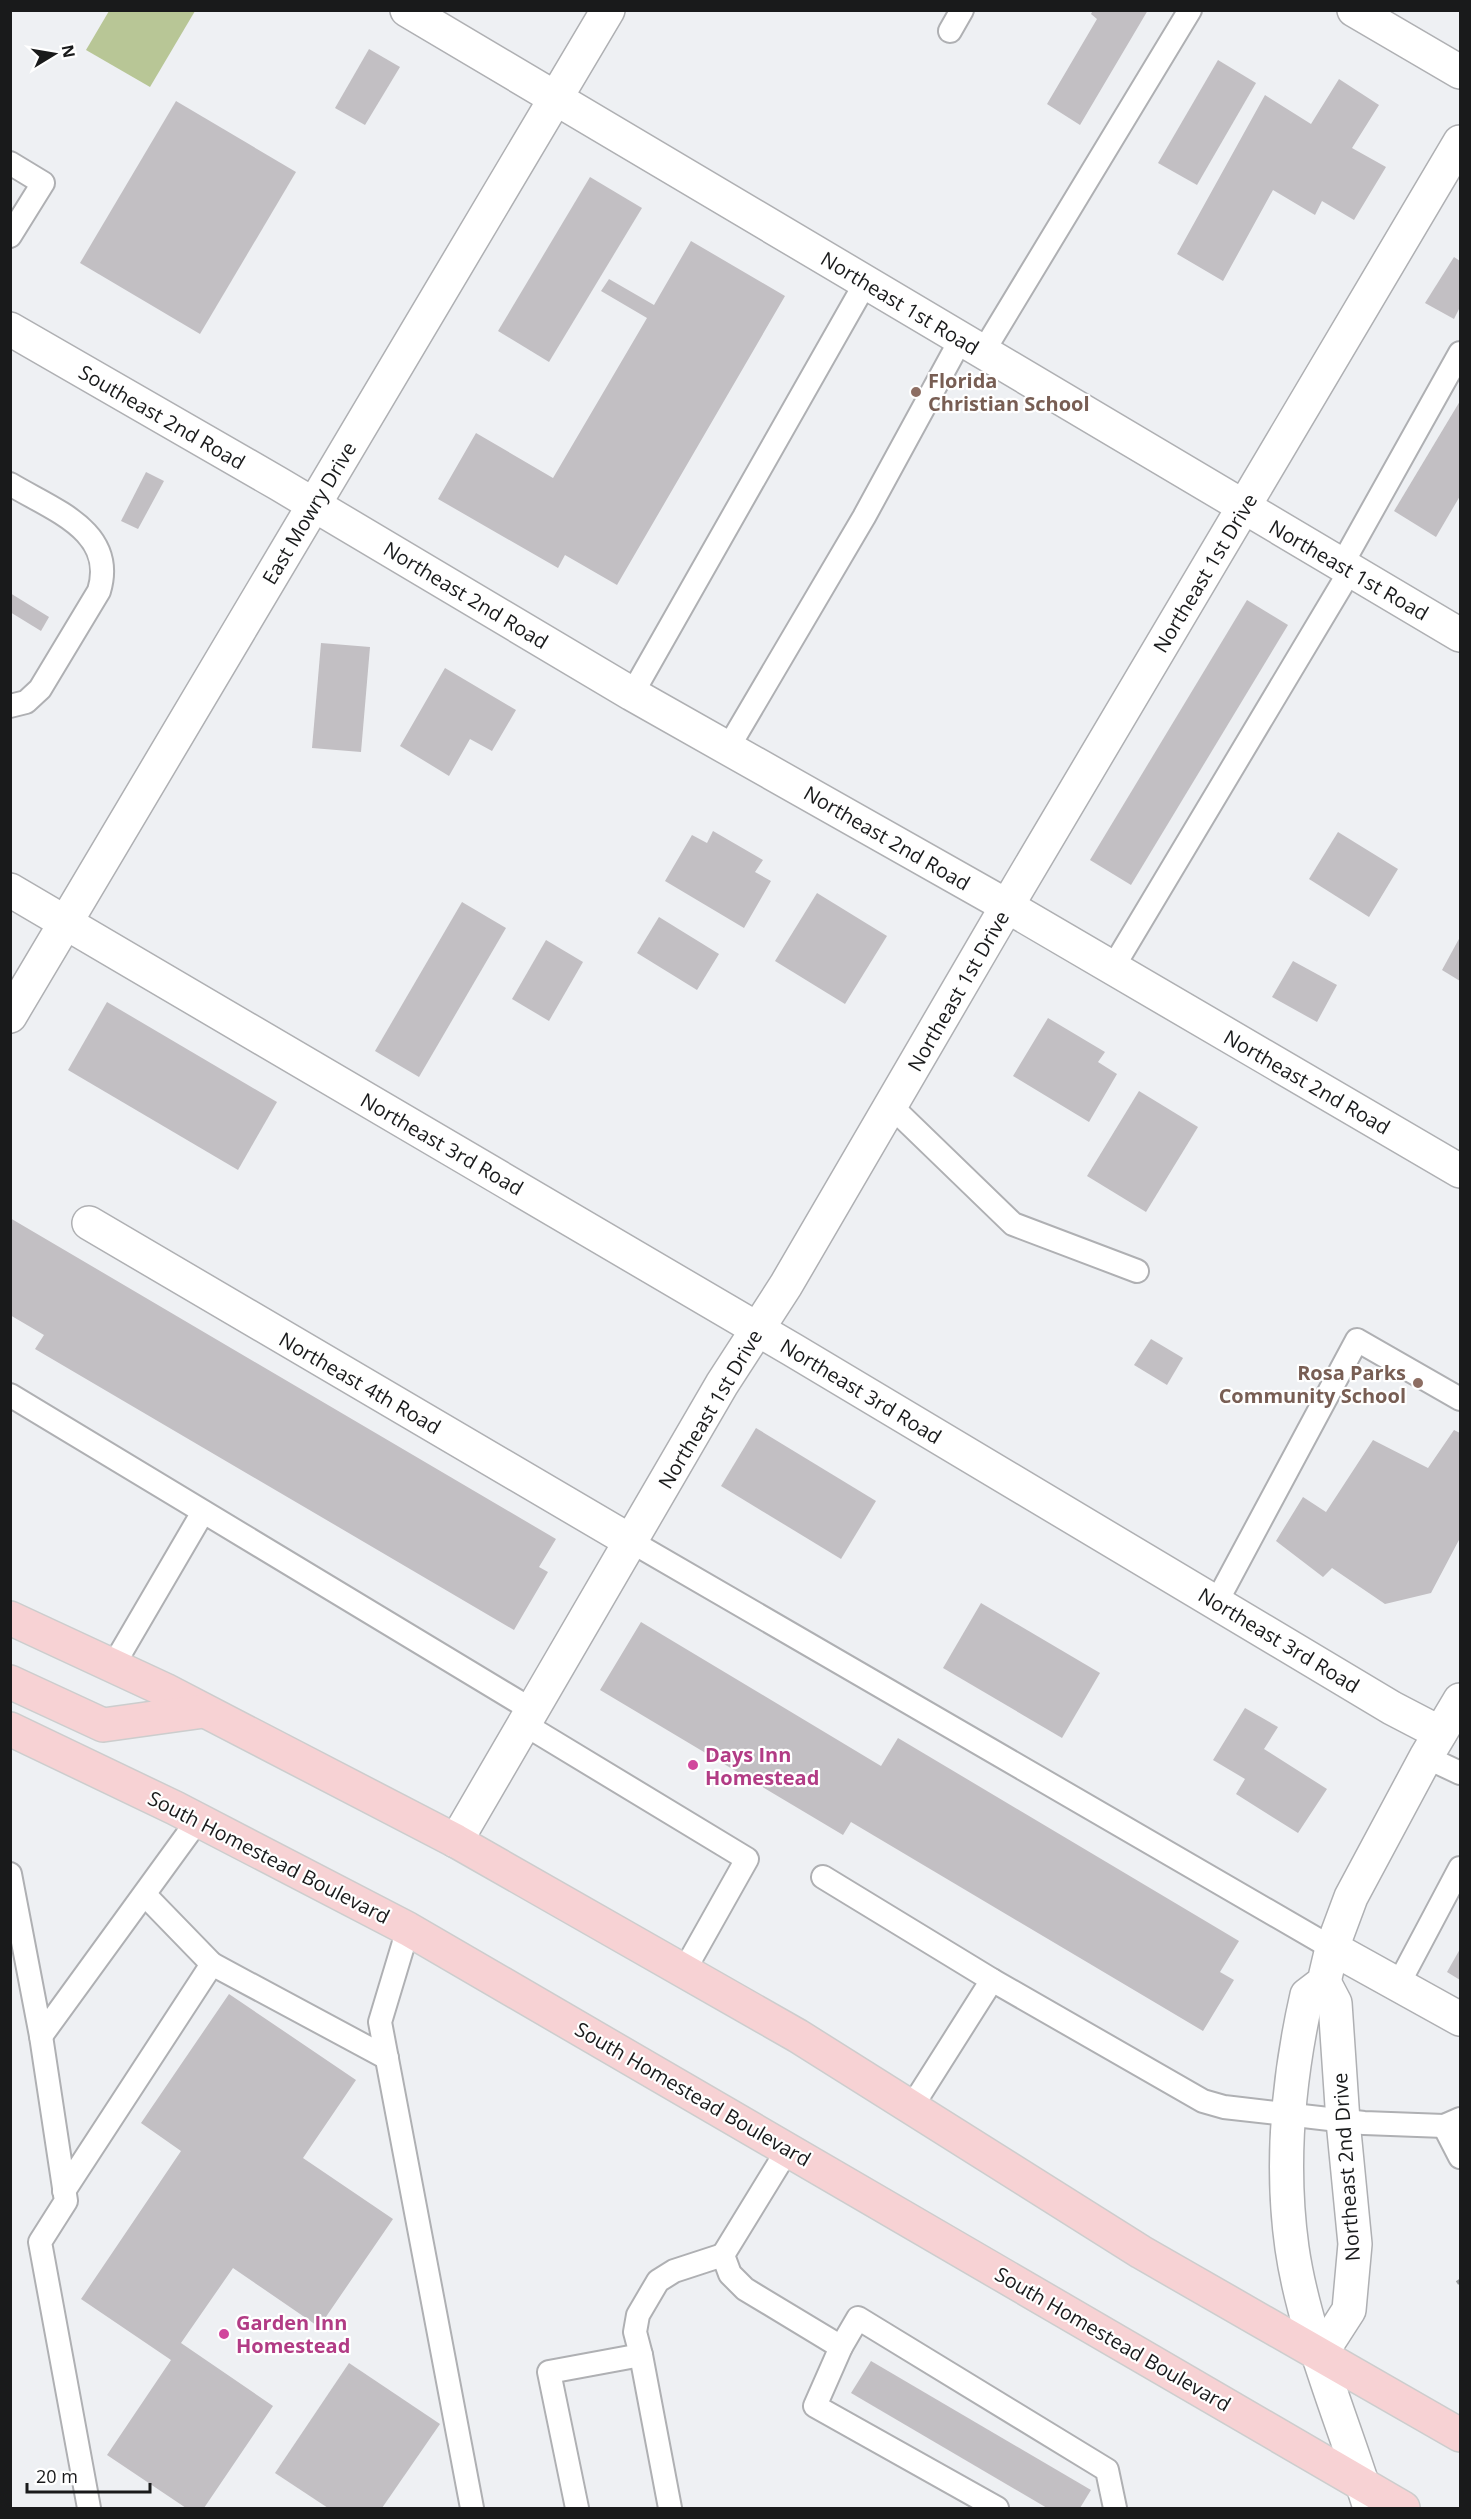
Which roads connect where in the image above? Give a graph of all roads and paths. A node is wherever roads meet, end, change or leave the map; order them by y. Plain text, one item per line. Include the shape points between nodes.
1 (407, 10) edge
2 (608, 10) edge
3 (962, 10) edge
4 (1190, 10) edge
5 (1354, 10) edge
6 (950, 31) dead end
7 (1461, 72) edge
8 (557, 98) junction
9 (1461, 142) edge
10 (10, 163) edge
11 (10, 236) edge
12 (866, 282) junction
13 (10, 329) edge
14 (972, 346) junction
15 (1461, 353) edge
16 (10, 484) edge
17 (314, 505) junction
18 (1244, 508) junction
19 (1345, 569) junction
20 (1461, 635) edge
21 (632, 694) junction
22 (10, 706) edge
23 (728, 748) junction
24 (10, 890) edge
25 (1007, 906) junction
26 (65, 921) junction
27 (1112, 969) junction
28 (10, 1016) edge
29 (891, 1106) junction
30 (1461, 1171) edge
31 (89, 1223) dead end
32 (1137, 1271) dead end
33 (757, 1329) junction
34 (10, 1395) edge
35 (1461, 1399) edge
36 (203, 1512) junction
37 (632, 1542) junction
38 (1216, 1603) junction
39 (10, 1618) edge
40 (113, 1666) junction
41 (10, 1682) edge
42 (1461, 1700) edge
43 (204, 1711) junction
44 (528, 1717) junction
45 (10, 1729) edge
46 (1433, 1745) junction
47 (1461, 1773) edge
48 (198, 1820) junction
49 (456, 1841) junction
50 (1461, 1868) edge
51 (10, 1874) edge
52 (823, 1877) dead end
53 (145, 1894) junction
54 (408, 1929) junction
55 (1332, 1948) junction
56 (212, 1964) junction
57 (684, 1971) junction
58 (992, 1980) junction
59 (1324, 1982) junction
60 (1399, 1983) junction
61 (1461, 2019) edge
62 (41, 2036) junction
63 (387, 2058) junction
64 (911, 2108) junction
65 (1287, 2115) junction
66 (1342, 2121) junction
67 (1453, 2123) edge
68 (788, 2149) junction
69 (1461, 2157) edge
70 (64, 2191) junction
71 (723, 2255) junction
72 (841, 2347) junction
73 (640, 2355) junction
74 (1320, 2355) junction
75 (1461, 2435) edge
76 (1366, 2496) edge
77 (89, 2508) edge
78 (472, 2508) edge
79 (577, 2508) edge
80 (670, 2508) edge
81 (997, 2508) edge
82 (1115, 2508) edge
83 (1403, 2508) edge

1 - 8 street, Northeast 1st Road
2 - 8 street, East Mowry Drive
3 - 6 lane
4 - 14 lane
5 - 7 street
8 - 12 street, Northeast 1st Road
8 - 17 street, East Mowry Drive
9 - 18 street, Northeast 1st Drive
10 - 11 lane via 43,183
12 - 14 street, Northeast 1st Road
12 - 21 lane
13 - 17 street, Southeast 2nd Road
14 - 18 street, Northeast 1st Road
14 - 23 lane via 864,517
15 - 19 lane
16 - 22 lane via 92,538 101,552 103,575 99,591 40,689 26,702
17 - 21 street, Northeast 2nd Road
17 - 26 street, East Mowry Drive
18 - 19 street, Northeast 1st Road
18 - 25 street, Northeast 1st Drive
19 - 20 street, Northeast 1st Road
19 - 27 lane
21 - 23 street, Northeast 2nd Road
23 - 25 street, Northeast 2nd Road
24 - 26 street, Northeast 3rd Road
25 - 27 street, Northeast 2nd Road
25 - 29 street, Northeast 1st Drive
26 - 28 street, East Mowry Drive
26 - 33 street, Northeast 3rd Road
27 - 30 street, Northeast 2nd Road
29 - 32 lane via 1013,1224
29 - 33 street, Northeast 1st Drive
31 - 37 street, Northeast 4th Road
33 - 37 street, Northeast 1st Drive
33 - 38 street, Northeast 3rd Road
34 - 36 lane
35 - 38 lane via 1357,1340
36 - 40 lane
36 - 44 lane
37 - 44 street, Northeast 1st Drive
37 - 55 lane
38 - 46 street, Northeast 3rd Road via 1392,1708
39 - 40 highway
40 - 43 highway
41 - 43 highway via 103,1725
42 - 46 street
43 - 49 highway
44 - 49 street, Northeast 1st Drive
44 - 57 lane via 747,1859
45 - 48 highway, South Homestead Boulevard
46 - 47 lane
46 - 55 street via 1351,1897
48 - 53 lane
48 - 54 highway, South Homestead Boulevard
49 - 57 highway
50 - 60 lane
51 - 62 lane
52 - 58 lane
53 - 56 lane
53 - 62 lane
54 - 63 lane via 380,2022
54 - 68 highway, South Homestead Boulevard
55 - 59 street
55 - 60 street
56 - 63 lane
56 - 70 lane
57 - 64 highway via 798,2036
58 - 64 lane
58 - 65 lane via 1203,2101 1224,2108
59 - 65 street via 1307,1995
59 - 66 street, Northeast 2nd Drive via 1335,2003
60 - 61 street
62 - 70 lane
63 - 78 lane
64 - 74 highway via 1141,2252
65 - 66 lane
65 - 74 street via 1286,2186 1292,2248
66 - 67 lane
66 - 74 street, Northeast 2nd Drive via 1355,2244 1354,2278 1349,2310
67 - 69 lane
68 - 71 lane
68 - 76 highway, South Homestead Boulevard
70 - 77 lane via 66,2200 40,2242
71 - 72 lane via 730,2274 745,2289
71 - 73 lane via 674,2271 658,2281 638,2315 635,2332
72 - 81 lane via 815,2406
72 - 82 lane via 858,2318 1107,2470
73 - 79 lane via 549,2372
73 - 80 lane
74 - 75 highway
74 - 76 street
76 - 83 highway, South Homestead Boulevard

